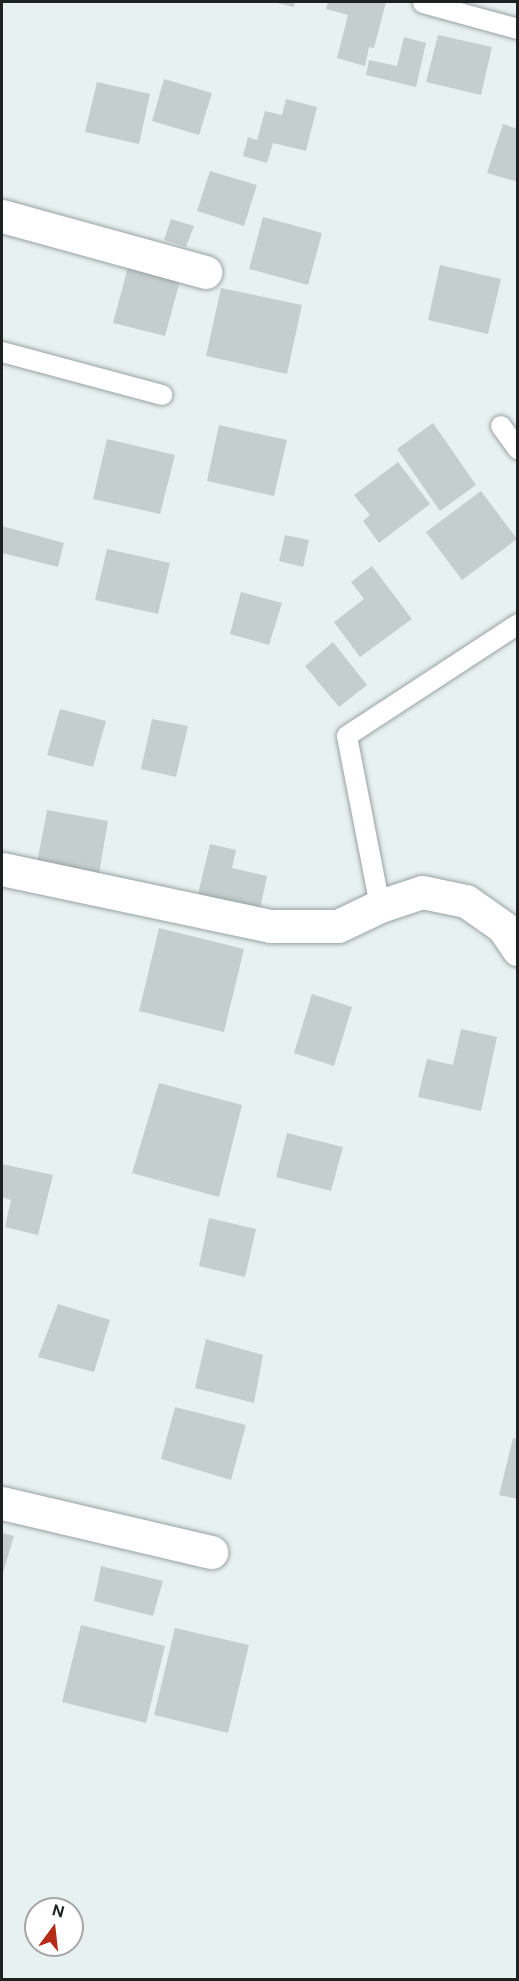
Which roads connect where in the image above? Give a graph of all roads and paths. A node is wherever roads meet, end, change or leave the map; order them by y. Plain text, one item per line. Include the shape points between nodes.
1 (423, 3) dead end
2 (518, 29) edge
3 (2, 216) edge
4 (205, 272) dead end
5 (2, 352) edge
6 (162, 395) dead end
7 (501, 426) dead end
8 (518, 448) edge
9 (518, 624) edge
10 (2, 868) edge
11 (380, 906) junction
12 (518, 948) edge
13 (2, 1503) edge
14 (211, 1552) dead end

1 - 2 lane
3 - 4 street
5 - 6 lane
7 - 8 lane
9 - 11 lane via 347,736
10 - 11 street via 272,926 339,926
11 - 12 street via 422,892 466,902 503,927
13 - 14 street

